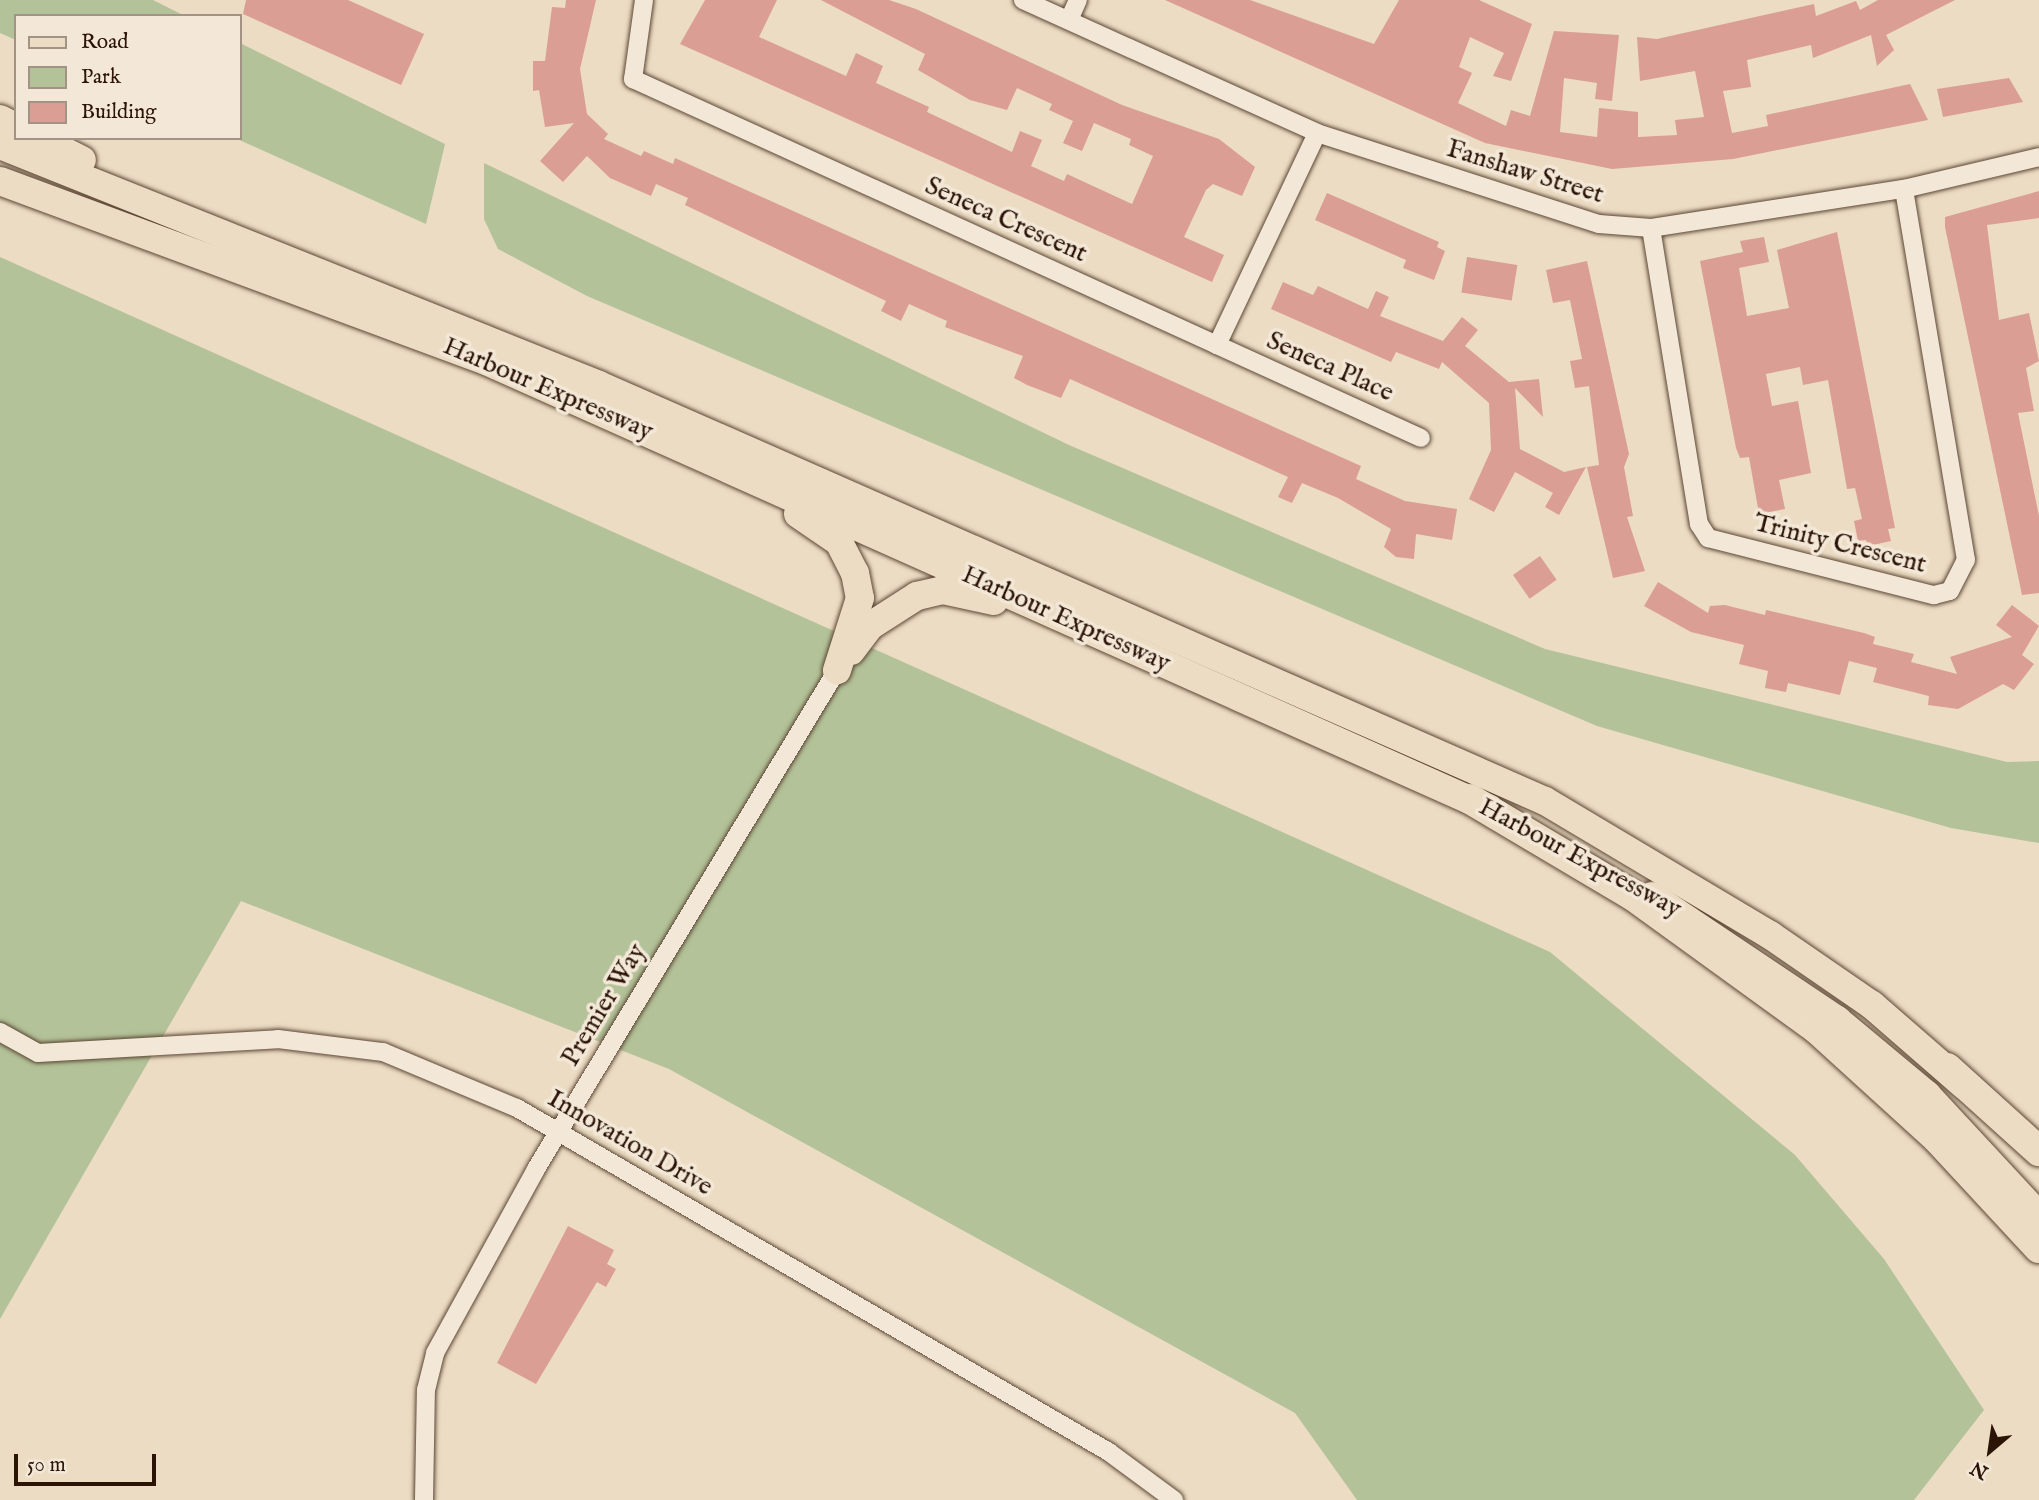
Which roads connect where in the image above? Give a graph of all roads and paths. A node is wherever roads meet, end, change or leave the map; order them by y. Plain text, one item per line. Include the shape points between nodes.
1 (644, 0) edge
2 (1023, 0) edge
3 (1077, 0) edge
4 (1069, 20) junction
5 (1317, 133) junction
6 (42, 140) edge
7 (0, 145) edge
8 (2039, 157) edge
9 (0, 181) edge
10 (1903, 189) junction
11 (1651, 228) junction
12 (231, 237) junction
13 (1217, 345) junction
14 (1421, 438) dead end
15 (676, 443) junction
16 (1117, 641) junction
17 (837, 670) junction
18 (1470, 799) junction
19 (0, 1032) edge
20 (1947, 1068) junction
21 (559, 1132) junction
22 (2039, 1151) edge
23 (2039, 1161) edge
24 (2039, 1216) edge
25 (2039, 1248) edge
26 (424, 1500) edge
27 (1174, 1500) edge

1 - 13 street, Seneca Crescent via 633,79
2 - 4 street, Fanshaw Street
3 - 4 street
4 - 5 street, Fanshaw Street
5 - 11 street, Fanshaw Street via 1599,224
5 - 13 street
6 - 12 main road
7 - 12 main road, Harbour Expressway
8 - 10 street, Fanshaw Street
9 - 15 main road, Harbour Expressway via 485,361
10 - 11 street, Fanshaw Street
10 - 11 street, Trinity Crescent via 1966,560 1950,591 1934,595 1708,538 1699,524
12 - 20 main road, Harbour Expressway via 599,385 1545,801 1770,935 1872,1004
13 - 14 street, Seneca Place
15 - 16 main road, Harbour Expressway
15 - 17 main road via 839,542 860,598
16 - 17 main road via 968,592 943,590 888,612
16 - 18 main road, Harbour Expressway
17 - 21 street, Premier Way
18 - 24 main road, Harbour Expressway via 1583,855 1719,935 1826,1012 1927,1095
18 - 25 highway via 1632,895 1816,1028 1937,1138
19 - 21 street, Innovation Drive via 38,1053 278,1039 383,1052
20 - 22 highway
20 - 23 main road, Harbour Expressway
21 - 26 street, Premier Way via 435,1353 426,1390
21 - 27 street, Innovation Drive via 1109,1452

